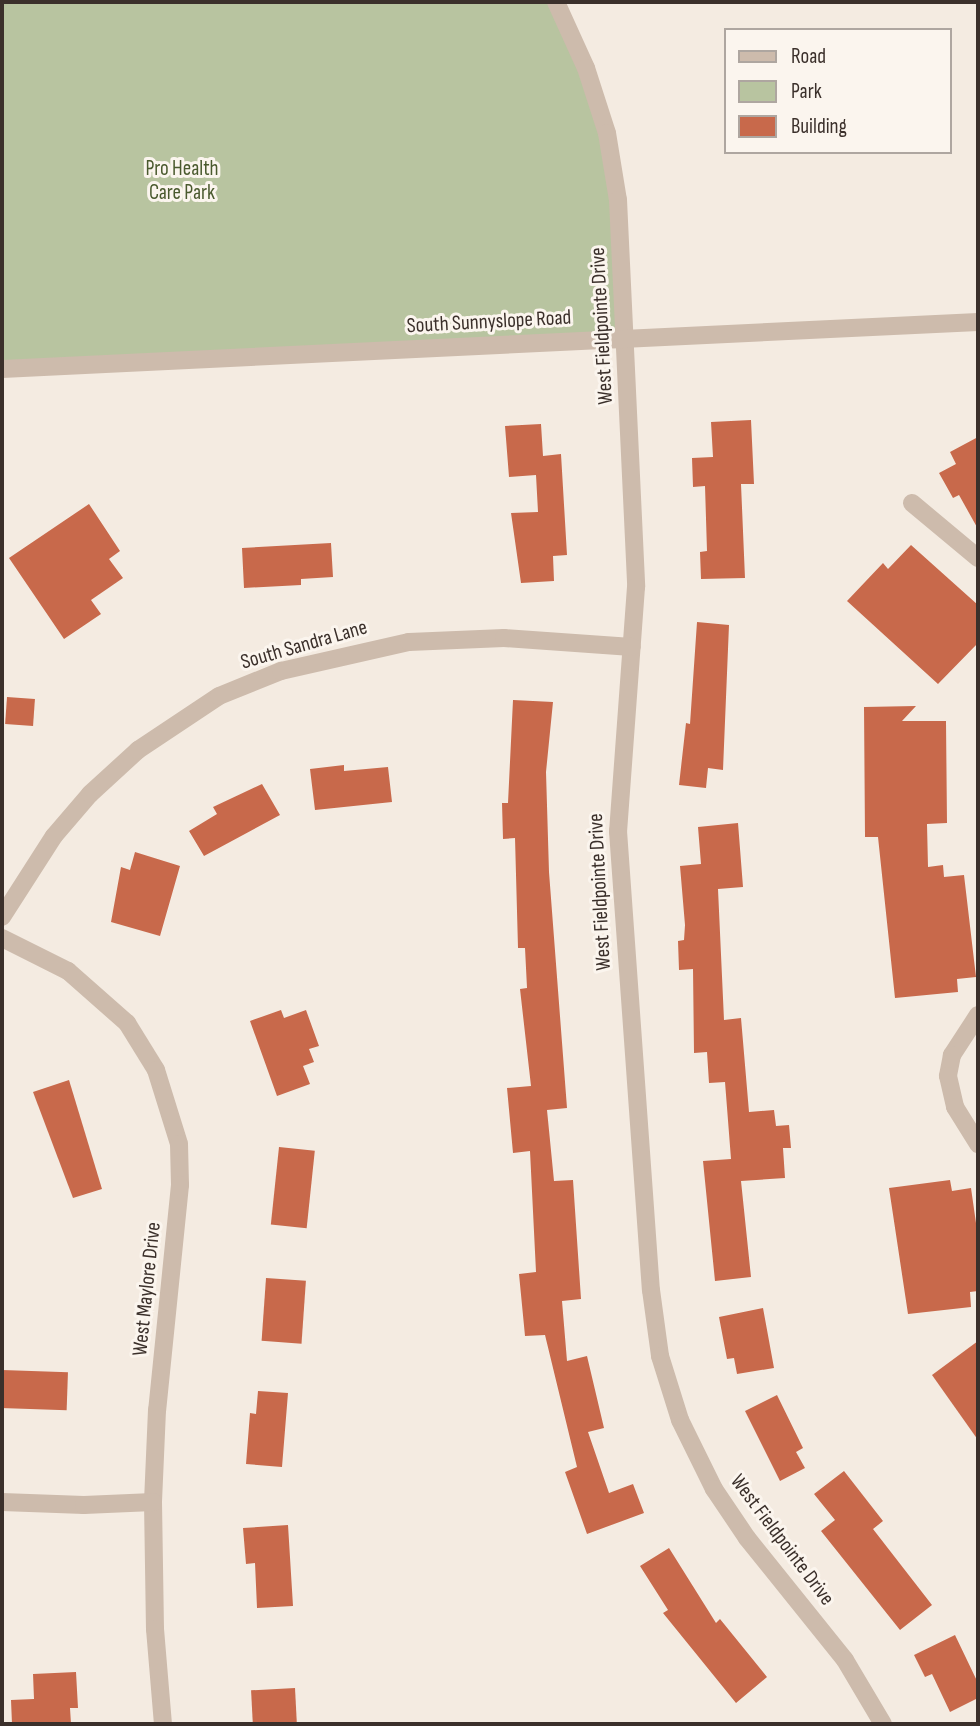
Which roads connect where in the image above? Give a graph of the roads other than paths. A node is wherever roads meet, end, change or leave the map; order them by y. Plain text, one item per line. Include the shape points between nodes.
1 (556, 2) edge
2 (978, 322) edge
3 (623, 338) junction
4 (2, 369) edge
5 (912, 503) dead end
6 (978, 558) edge
7 (632, 648) junction
8 (2, 917) edge
9 (2, 938) edge
10 (978, 1016) edge
11 (978, 1144) edge
12 (2, 1502) edge
13 (153, 1502) junction
14 (163, 1724) edge
15 (883, 1724) edge

1 - 3 street, West Fieldpointe Drive via 586,68 607,133 618,200
2 - 3 street, South Sunnyslope Road
3 - 4 street, South Sunnyslope Road
3 - 7 street, West Fieldpointe Drive via 635,528
5 - 6 street
7 - 8 street, South Sandra Lane via 504,638 409,642 281,671 219,696 138,750 90,794 54,836
7 - 15 street, West Fieldpointe Drive via 618,831 651,1290 660,1356 680,1420 714,1489 747,1538 845,1660
9 - 13 street, West Maylore Drive via 46,958 103,998 137,1038 172,1112 180,1185
10 - 11 street via 952,1055 948,1076 955,1107
12 - 13 street
13 - 14 street, West Maylore Drive via 155,1629

